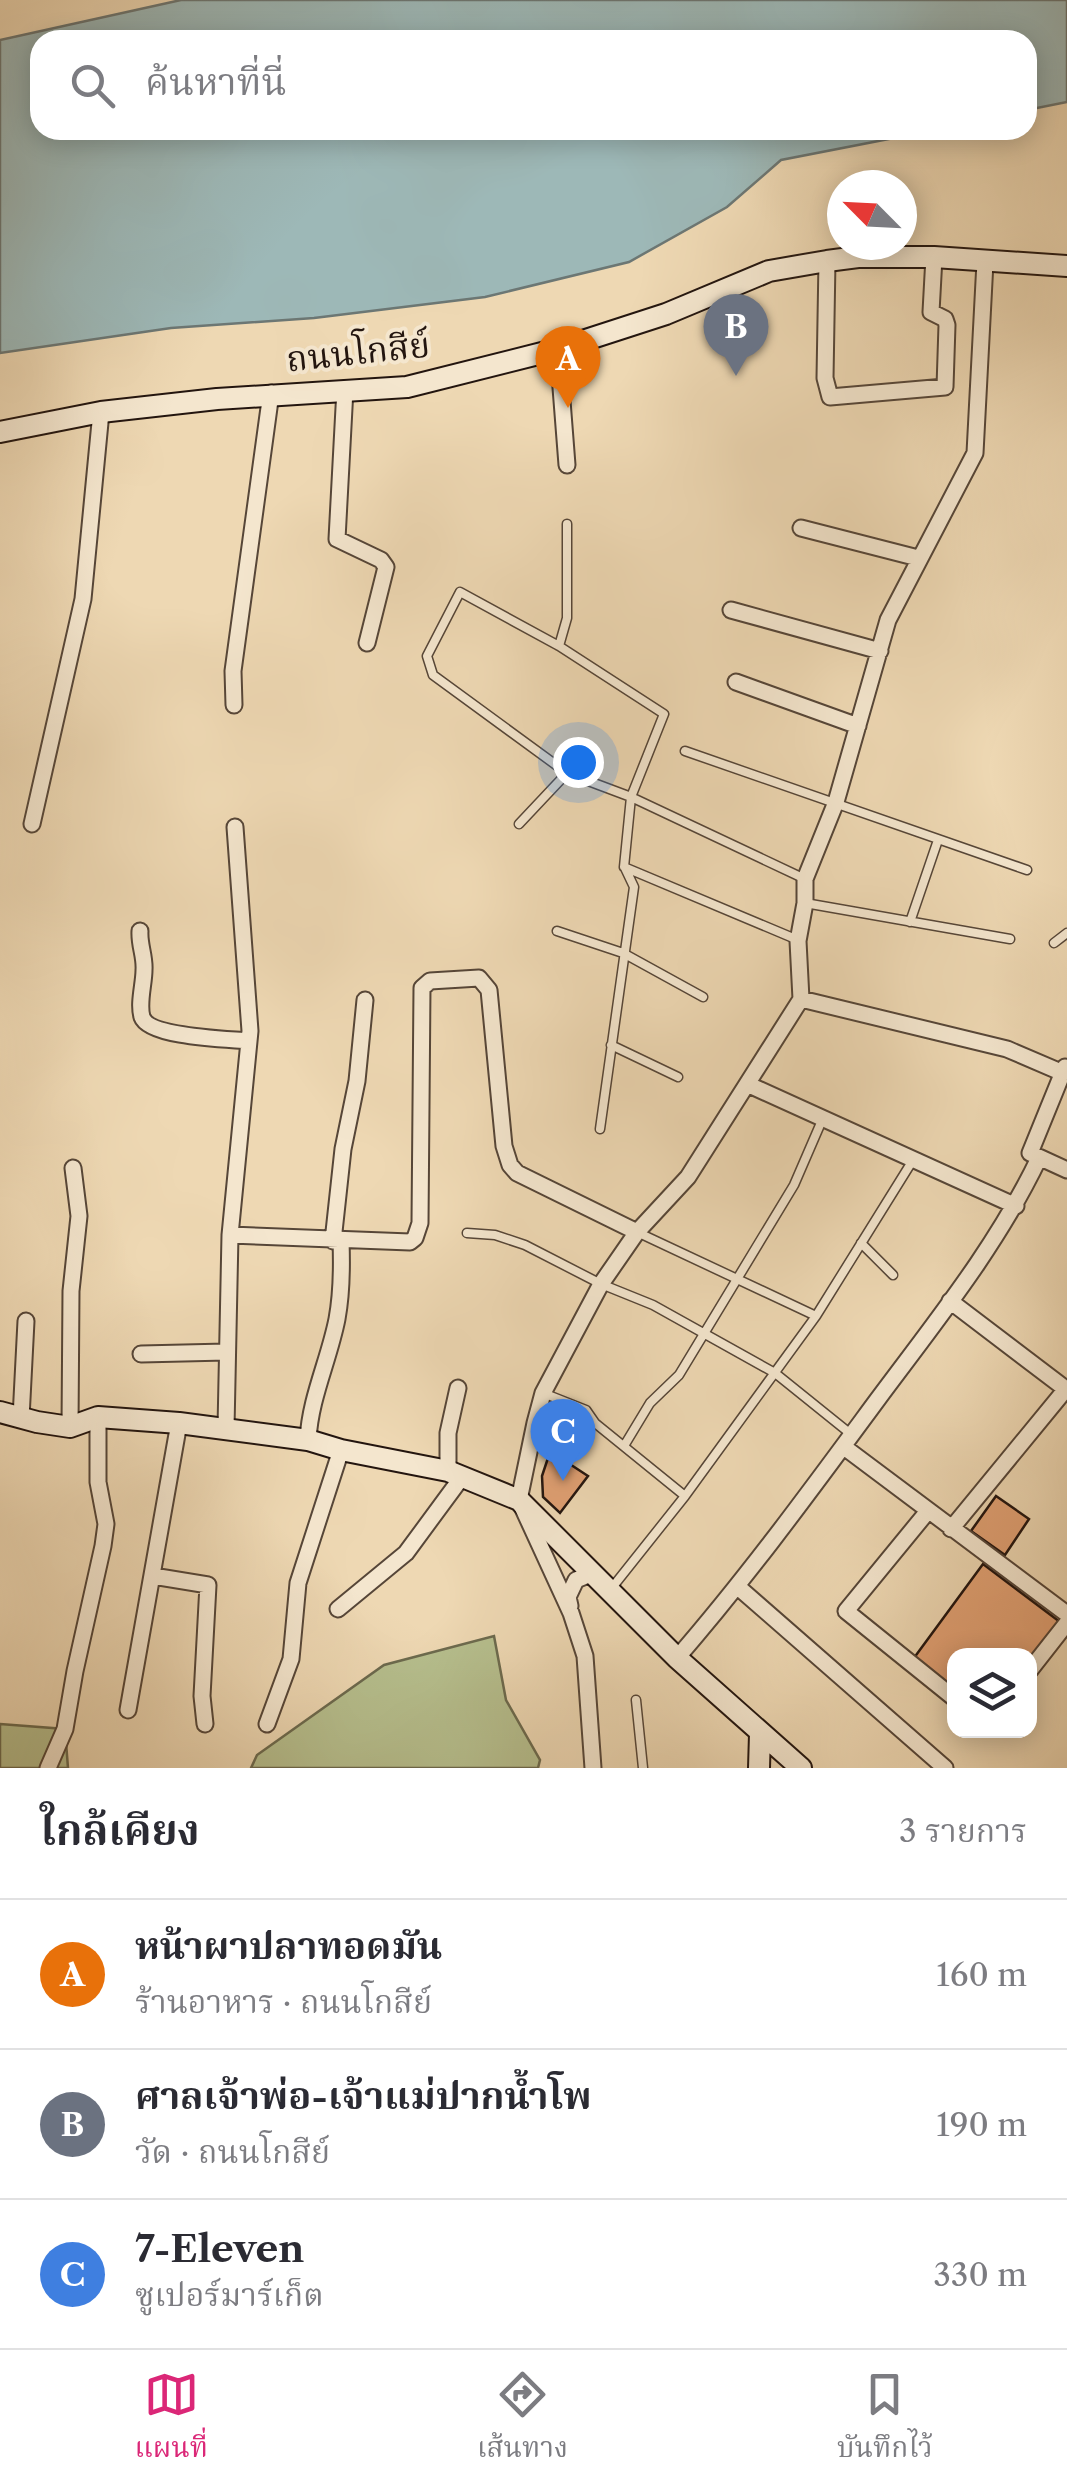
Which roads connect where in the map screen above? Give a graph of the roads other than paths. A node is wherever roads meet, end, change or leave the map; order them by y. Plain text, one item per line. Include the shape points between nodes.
1 (934, 257) junction
2 (827, 261) junction
3 (985, 262) junction
4 (1067, 266) edge
5 (558, 349) junction
6 (345, 389) junction
7 (271, 393) junction
8 (101, 412) junction
9 (0, 432) edge
10 (567, 465) dead end
11 (566, 524) dead end
12 (802, 528) dead end
13 (918, 558) junction
14 (731, 610) dead end
15 (367, 644) dead end
16 (558, 646) junction
17 (880, 651) junction
18 (736, 682) dead end
19 (234, 705) dead end
20 (858, 726) junction
21 (684, 751) dead end
22 (567, 774) junction
23 (631, 797) junction
24 (836, 802) junction
25 (32, 824) dead end
26 (519, 824) dead end
27 (235, 827) dead end
28 (938, 840) junction
29 (624, 867) junction
30 (1027, 870) dead end
31 (805, 880) junction
32 (805, 903) junction
33 (910, 922) junction
34 (140, 931) dead end
35 (557, 931) dead end
36 (1067, 933) edge
37 (1010, 939) dead end
38 (798, 941) junction
39 (1054, 943) dead end
40 (624, 953) junction
41 (703, 997) dead end
42 (366, 1000) dead end
43 (801, 1000) junction
44 (248, 1042) junction
45 (611, 1045) junction
46 (1065, 1068) edge
47 (678, 1077) dead end
48 (747, 1084) junction
49 (823, 1118) junction
50 (600, 1129) dead end
51 (1039, 1158) junction
52 (913, 1160) junction
53 (73, 1168) dead end
54 (1067, 1170) edge
55 (1016, 1206) junction
56 (637, 1232) junction
57 (467, 1234) dead end
58 (230, 1235) junction
59 (337, 1241) junction
60 (861, 1243) junction
61 (893, 1275) dead end
62 (738, 1277) junction
63 (600, 1284) junction
64 (950, 1301) junction
65 (816, 1316) junction
66 (26, 1322) dead end
67 (704, 1332) junction
68 (226, 1352) junction
69 (141, 1354) dead end
70 (775, 1374) junction
71 (458, 1388) dead end
72 (1066, 1390) edge
73 (543, 1392) junction
74 (0, 1412) edge
75 (98, 1417) junction
76 (22, 1418) junction
77 (178, 1423) junction
78 (70, 1427) junction
79 (226, 1428) junction
80 (308, 1440) junction
81 (848, 1441) junction
82 (624, 1446) junction
83 (341, 1450) junction
84 (455, 1474) junction
85 (684, 1496) junction
86 (519, 1500) junction
87 (928, 1511) junction
88 (951, 1529) junction
89 (152, 1576) junction
90 (603, 1584) junction
91 (738, 1588) junction
92 (338, 1609) dead end
93 (571, 1613) junction
94 (1067, 1614) edge
95 (1067, 1623) edge
96 (676, 1658) junction
97 (1037, 1661) edge
98 (947, 1692) edge
99 (636, 1700) dead end
100 (128, 1710) dead end
101 (205, 1724) dead end
102 (267, 1724) dead end
103 (760, 1734) junction
104 (48, 1768) edge
105 (593, 1768) edge
106 (643, 1768) edge
107 (759, 1768) edge
108 (801, 1768) edge
109 (945, 1768) edge

1 - 2 street, ถนนโกสีย์
1 - 2 street via 932,312 947,325 944,387 830,398
1 - 3 street, ถนนโกสีย์
2 - 5 street, ถนนโกสีย์ via 770,271
3 - 4 street, ถนนโกสีย์
3 - 13 street via 975,452
5 - 6 street, ถนนโกสีย์ via 407,386
5 - 10 street
6 - 7 street, ถนนโกสีย์
6 - 15 street via 337,539 386,567
7 - 8 street, ถนนโกสีย์
7 - 19 street
8 - 9 street, ถนนโกสีย์
8 - 25 street via 83,599
11 - 16 lane via 567,618
12 - 13 street
13 - 17 street
14 - 17 street
16 - 22 lane via 460,592 427,656 433,675
16 - 23 lane via 664,714
17 - 20 street
18 - 20 street
20 - 24 street
21 - 24 lane
22 - 23 lane
22 - 26 lane
23 - 29 lane
23 - 31 lane
24 - 28 lane
24 - 31 street
27 - 44 street
28 - 30 lane
28 - 33 lane
29 - 38 lane
29 - 40 lane via 634,887
31 - 32 street
32 - 33 lane
32 - 38 street
33 - 37 lane
34 - 44 street via 146,1024
35 - 40 lane
36 - 39 lane
38 - 43 street
40 - 41 lane
40 - 45 lane
42 - 59 street
43 - 46 street
43 - 48 street
44 - 58 street
45 - 47 lane
45 - 50 lane
46 - 51 street via 1030,1153
48 - 49 street
48 - 56 street via 688,1177
49 - 52 street
49 - 62 lane via 794,1186
51 - 54 street
51 - 55 street
52 - 55 street
52 - 60 lane
53 - 78 street via 79,1216
55 - 64 street
56 - 59 street via 510,1165 490,990 479,978 422,988 416,1238
56 - 62 lane
56 - 63 street
57 - 63 lane via 525,1245
58 - 59 street
58 - 68 street
59 - 80 street via 342,1286
60 - 61 lane
60 - 65 lane
62 - 65 lane
62 - 67 lane
63 - 67 lane
63 - 73 street
64 - 72 street
64 - 81 street
65 - 70 lane
66 - 76 street
67 - 70 lane
67 - 82 lane
68 - 69 street
68 - 79 street
70 - 81 lane
70 - 85 lane
71 - 84 street via 448,1434
72 - 88 street
73 - 82 lane via 586,1410
73 - 86 street
74 - 76 street
75 - 77 street
75 - 78 street
75 - 104 street via 103,1546 65,1729
76 - 78 street
77 - 79 street
77 - 89 street
79 - 80 street
80 - 83 street
81 - 87 street
81 - 91 street
82 - 85 lane
83 - 84 street
83 - 102 street via 298,1583 291,1659
84 - 86 street
84 - 92 street via 406,1552
85 - 90 lane
86 - 90 street
86 - 93 street
87 - 88 street
87 - 98 street via 846,1610
88 - 94 street
89 - 100 street
89 - 101 street via 208,1585
90 - 93 street via 582,1576 570,1586
90 - 96 street
91 - 96 street
91 - 109 street
93 - 105 street via 585,1656
95 - 97 street
96 - 103 street
99 - 106 lane
103 - 107 street
103 - 108 street

